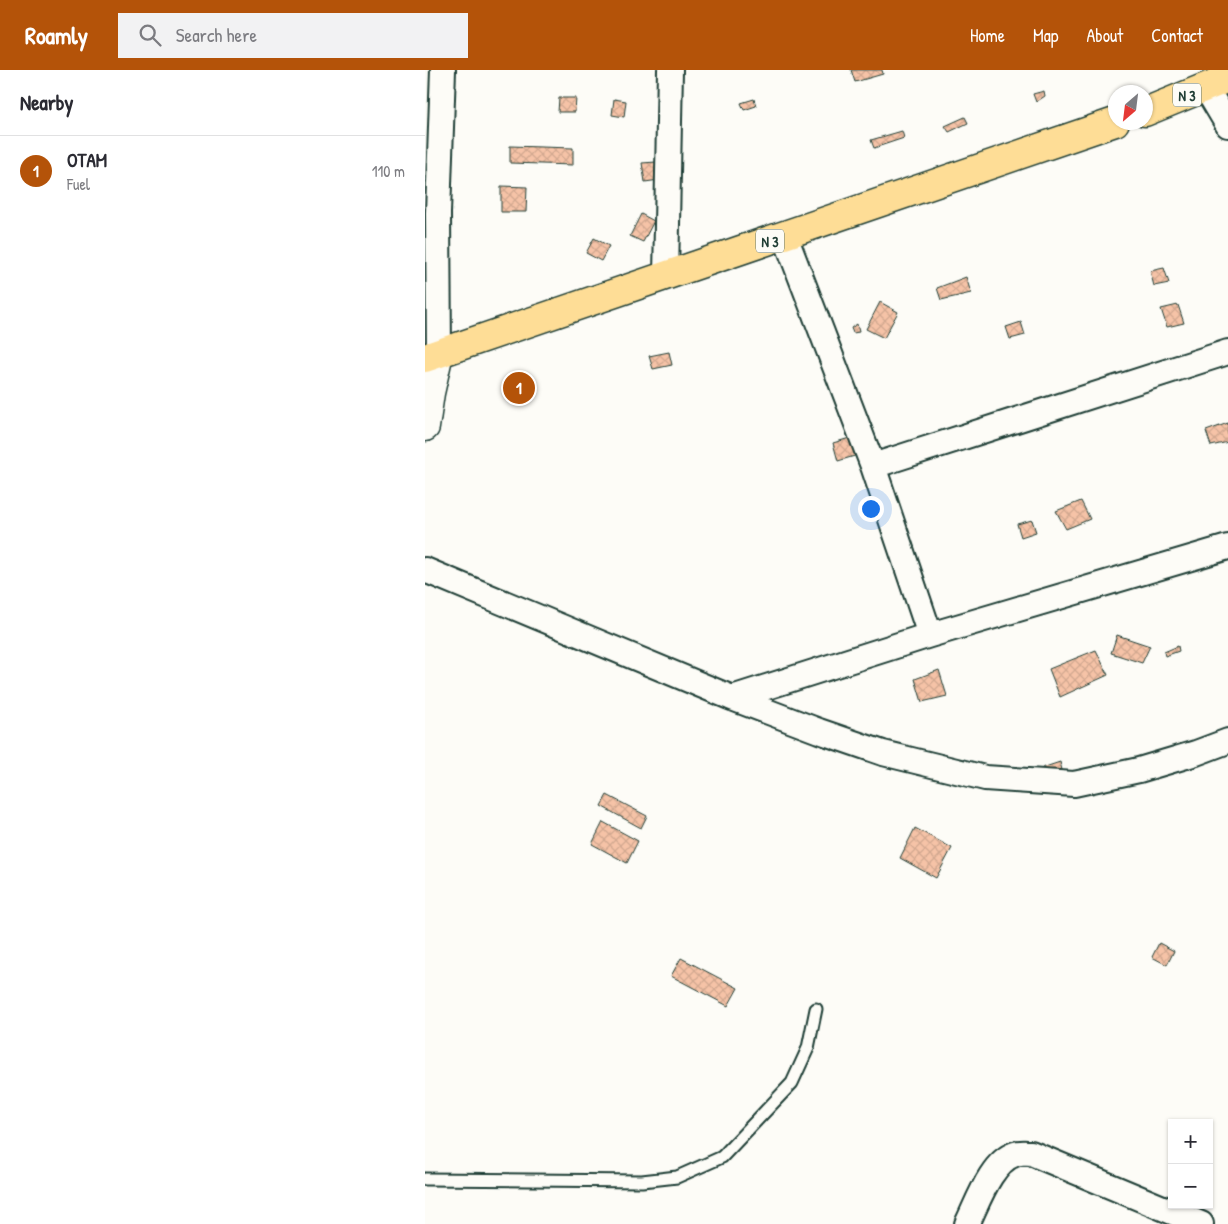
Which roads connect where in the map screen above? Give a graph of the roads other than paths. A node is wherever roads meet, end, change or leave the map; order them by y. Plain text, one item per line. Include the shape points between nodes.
1 (443, 70) edge
2 (670, 70) edge
3 (1217, 83) edge
4 (1153, 109) edge
5 (1108, 124) edge
6 (1228, 125) edge
7 (785, 236) junction
8 (665, 276) junction
9 (1228, 352) edge
10 (432, 355) edge
11 (425, 427) edge
12 (873, 466) junction
13 (1228, 546) edge
14 (425, 570) edge
15 (930, 635) junction
16 (732, 698) junction
17 (1228, 741) edge
18 (816, 1009) dead end
19 (425, 1179) edge
20 (967, 1224) edge
21 (1201, 1224) edge

1 - 10 street
2 - 8 street
3 - 4 main road, N 3
3 - 6 street
5 - 7 main road, N 3
7 - 8 main road, N 3
7 - 12 street
8 - 10 main road, N 3
9 - 12 street
10 - 11 street
12 - 15 street
13 - 15 street
14 - 16 street
15 - 16 street
16 - 17 street via 883,753 985,778 1074,784 1139,770
18 - 19 lane via 808,1048 792,1082 722,1157 677,1177 642,1181
20 - 21 street via 992,1173 1003,1160 1016,1153 1031,1153

